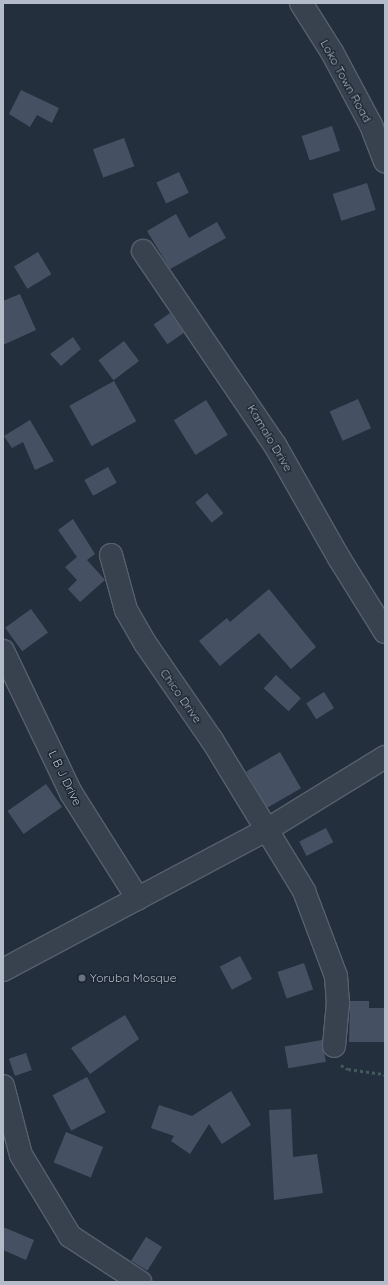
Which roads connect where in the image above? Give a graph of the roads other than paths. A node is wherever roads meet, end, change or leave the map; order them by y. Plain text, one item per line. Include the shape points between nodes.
1 (301, 3) edge
2 (385, 161) edge
3 (143, 251) dead end
4 (112, 555) dead end
5 (385, 632) edge
6 (3, 651) edge
7 (385, 757) edge
8 (268, 829) junction
9 (138, 899) junction
10 (3, 970) edge
11 (334, 1046) road end
12 (3, 1086) edge
13 (140, 1282) edge

1 - 2 street, Loko Town Road via 332,52 371,125
3 - 5 street, Kamalo Drive via 275,444 339,558
4 - 8 street, Chico Drive via 126,610 144,643 212,740
6 - 9 street, L B J Drive via 31,703 71,793
7 - 8 street
8 - 9 street
8 - 11 street, Chico Drive via 304,891 330,956 338,988
9 - 10 street
12 - 13 street via 21,1154 70,1236

